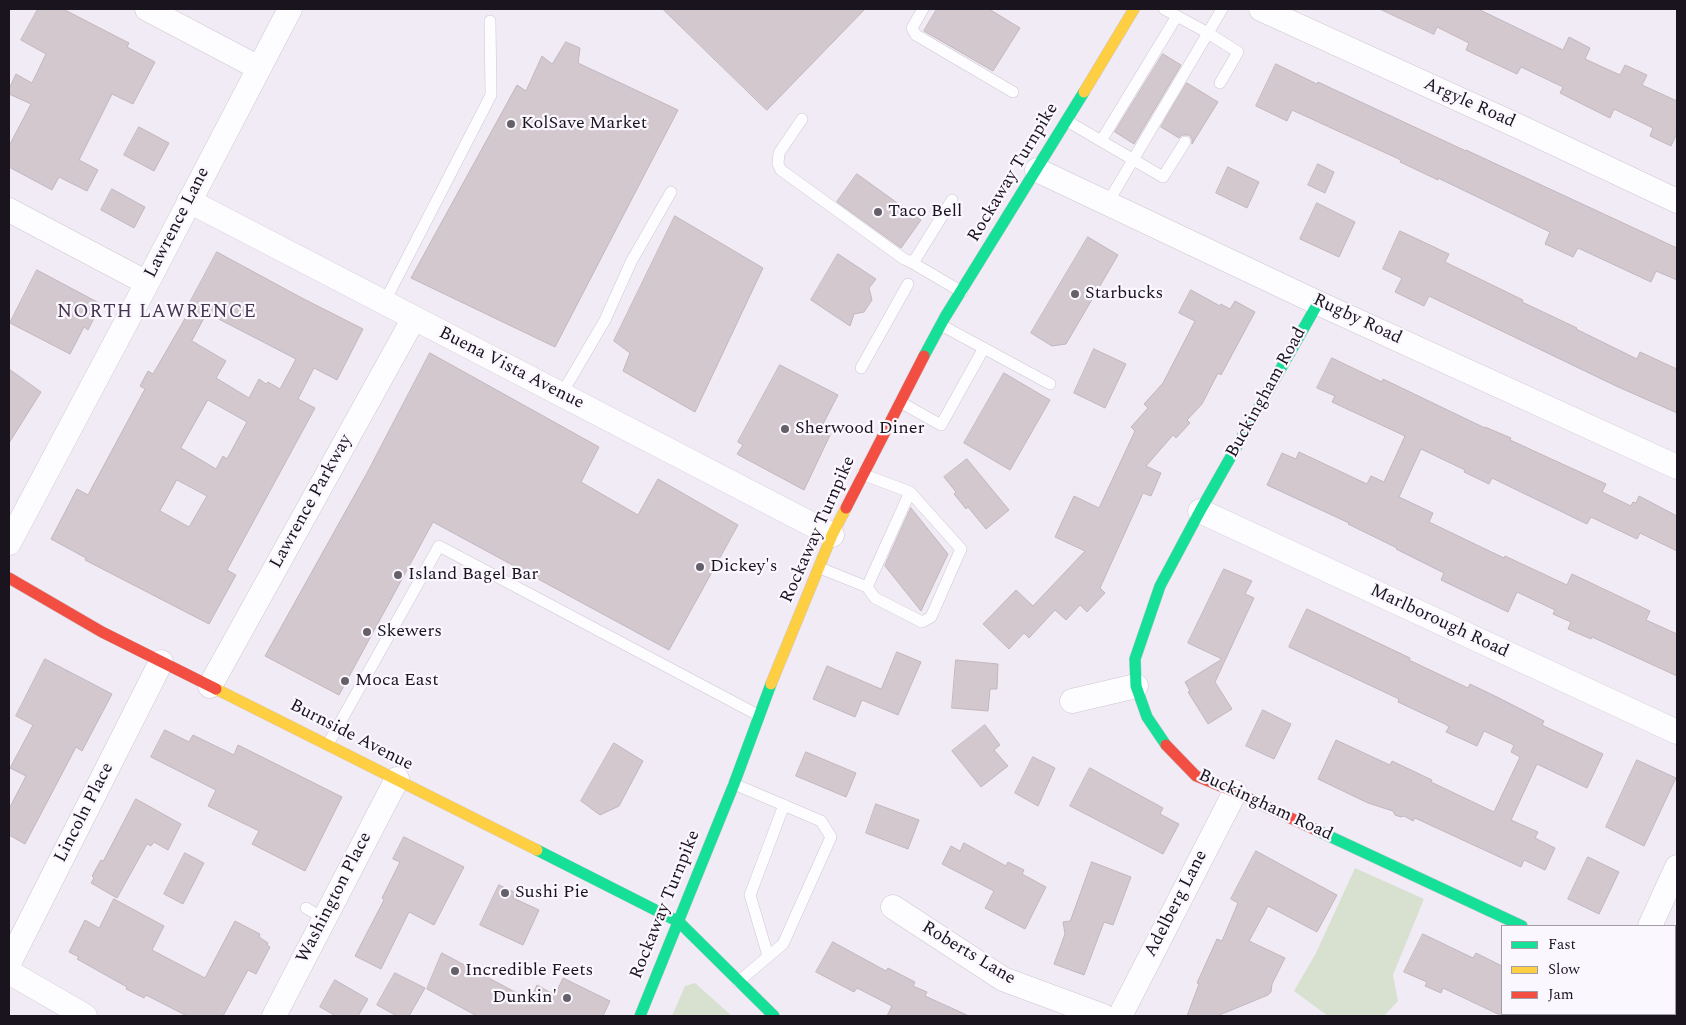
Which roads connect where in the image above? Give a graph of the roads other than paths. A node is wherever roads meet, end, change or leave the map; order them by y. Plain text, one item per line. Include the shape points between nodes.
1 (147, 9) edge
2 (290, 9) edge
3 (923, 9) edge
4 (1134, 9) edge
5 (1164, 9) edge
6 (1222, 9) edge
7 (1260, 9) edge
8 (1177, 16) junction
9 (490, 20) dead end
10 (1208, 33) junction
11 (259, 68) junction
12 (1220, 84) dead end
13 (1013, 92) dead end
14 (802, 119) dead end
15 (1067, 121) junction
16 (1101, 141) junction
17 (1184, 142) dead end
18 (1133, 160) junction
19 (1037, 170) junction
20 (671, 192) dead end
21 (952, 200) dead end
22 (190, 201) junction
23 (1677, 201) edge
24 (1108, 204) junction
25 (9, 210) edge
26 (912, 262) junction
27 (147, 283) junction
28 (908, 284) dead end
29 (962, 292) junction
30 (384, 303) junction
31 (1318, 303) junction
32 (414, 318) junction
33 (941, 325) junction
34 (984, 348) junction
35 (861, 368) dead end
36 (1050, 384) dead end
37 (561, 395) junction
38 (900, 402) junction
39 (1677, 467) edge
40 (862, 474) junction
41 (910, 492) junction
42 (1200, 511) junction
43 (832, 535) junction
44 (9, 543) edge
45 (820, 568) junction
46 (9, 578) edge
47 (867, 587) junction
48 (161, 662) junction
49 (210, 686) junction
50 (1136, 686) junction
51 (1072, 701) dead end
52 (758, 715) junction
53 (1677, 732) edge
54 (328, 744) junction
55 (397, 779) junction
56 (734, 784) junction
57 (1235, 792) junction
58 (784, 805) junction
59 (1677, 867) edge
60 (893, 908) dead end
61 (678, 922) junction
62 (1520, 925) edge
63 (1650, 925) edge
64 (768, 956) junction
65 (9, 963) edge
66 (9, 972) edge
67 (738, 982) junction
68 (85, 1016) edge
69 (274, 1016) edge
70 (640, 1016) edge
71 (774, 1016) edge
72 (1103, 1016) edge
73 (1120, 1016) edge

1 - 11 street
2 - 11 street, Lawrence Lane
3 - 13 lane via 912,28 916,35
4 - 15 main road, Rockaway Turnpike
5 - 8 lane
6 - 10 lane
7 - 23 street, Argyle Road
8 - 10 lane
8 - 16 lane via 1124,109
9 - 30 lane via 491,95
10 - 12 lane via 1238,52
10 - 18 lane via 1150,125
11 - 22 street, Lawrence Lane
14 - 26 lane via 779,153 781,170
15 - 16 lane
15 - 19 main road, Rockaway Turnpike
16 - 18 lane
17 - 18 lane via 1163,177
18 - 24 lane
19 - 24 street, Rugby Road
19 - 29 main road, Rockaway Turnpike
20 - 37 lane via 631,262 605,320
21 - 26 lane
22 - 27 street, Lawrence Lane
22 - 30 street, Buena Vista Avenue
24 - 31 street, Rugby Road
25 - 27 street
26 - 29 lane
27 - 44 street, Lawrence Lane
28 - 35 lane
29 - 33 main road, Rockaway Turnpike
30 - 32 street, Buena Vista Avenue
31 - 39 street, Rugby Road
31 - 42 main road, Buckingham Road
32 - 37 street, Buena Vista Avenue
32 - 49 street, Lawrence Parkway
33 - 34 lane
33 - 38 main road, Rockaway Turnpike
34 - 36 lane
34 - 38 lane via 941,425
37 - 43 street, Buena Vista Avenue
38 - 40 main road, Rockaway Turnpike
40 - 41 lane
40 - 43 main road, Rockaway Turnpike
41 - 47 lane
41 - 47 lane via 961,550 931,617 922,622 875,598
42 - 50 main road, Buckingham Road via 1160,586 1135,658
42 - 53 street, Marlborough Road
43 - 45 main road, Rockaway Turnpike
45 - 47 lane
45 - 52 main road, Rockaway Turnpike
46 - 48 main road, Burnside Avenue
48 - 49 main road, Burnside Avenue
48 - 65 street, Lincoln Place
49 - 54 main road, Burnside Avenue
50 - 51 street
50 - 57 main road, Buckingham Road via 1147,718 1168,748 1196,776
52 - 54 lane via 439,546
52 - 56 main road, Rockaway Turnpike
54 - 55 main road, Burnside Avenue
55 - 61 main road, Burnside Avenue
55 - 69 street, Washington Place via 315,913
56 - 58 lane
56 - 61 main road, Rockaway Turnpike
57 - 62 main road, Buckingham Road
57 - 73 street, Adelberg Lane
58 - 64 lane via 750,895
58 - 64 lane via 821,821 831,836 783,944
59 - 63 street
60 - 72 street, Roberts Lane via 1003,979
61 - 67 main road, Burnside Avenue
61 - 70 main road, Rockaway Turnpike
64 - 67 lane
66 - 68 street
67 - 71 main road, Burnside Avenue

